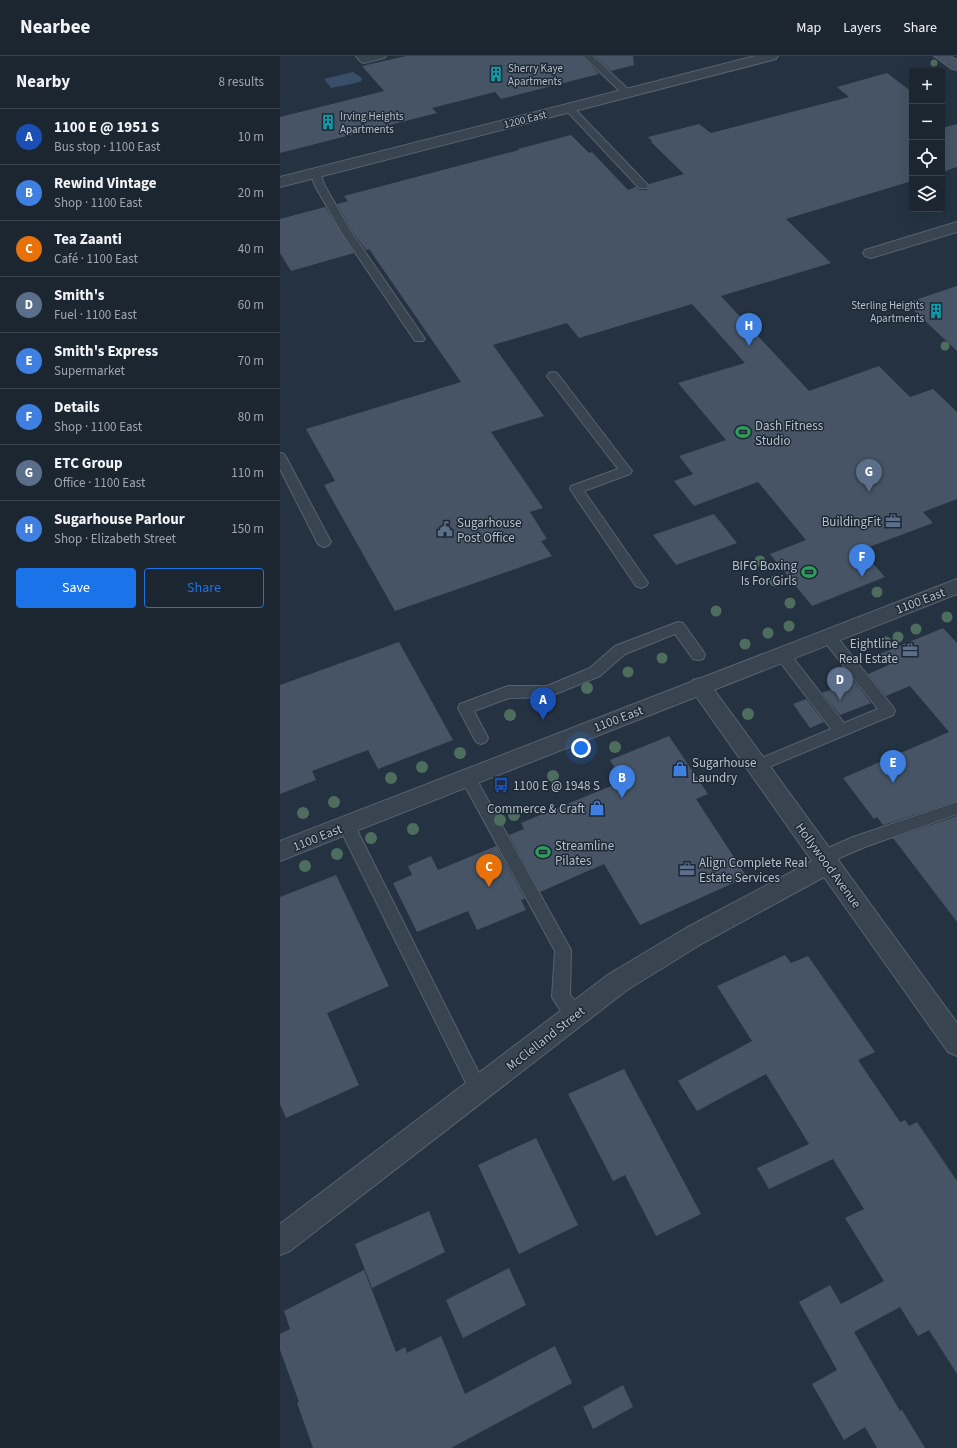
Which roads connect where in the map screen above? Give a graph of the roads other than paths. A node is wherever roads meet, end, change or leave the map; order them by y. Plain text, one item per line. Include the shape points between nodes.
1 (361, 56) edge
2 (381, 56) edge
3 (588, 56) edge
4 (770, 56) edge
5 (941, 56) edge
6 (957, 66) edge
7 (627, 93) junction
8 (568, 108) junction
9 (315, 173) junction
10 (280, 182) edge
11 (643, 186) dead end
12 (957, 227) edge
13 (871, 253) dead end
14 (419, 339) dead end
15 (552, 376) dead end
16 (280, 457) edge
17 (324, 542) dead end
18 (641, 584) dead end
19 (957, 586) edge
20 (828, 636) junction
21 (698, 654) dead end
22 (782, 654) junction
23 (700, 686) junction
24 (841, 731) junction
25 (482, 738) dead end
26 (757, 766) junction
27 (468, 777) junction
28 (957, 808) edge
29 (346, 825) junction
30 (280, 851) edge
31 (825, 861) junction
32 (576, 1014) junction
33 (957, 1044) edge
34 (478, 1089) junction
35 (280, 1241) edge

1 - 2 lane via 364,60
3 - 7 lane
4 - 7 street, 1200 East
5 - 6 main road
7 - 8 street, 1200 East
8 - 9 street, 1200 East
8 - 11 lane
9 - 10 street, 1200 East
9 - 14 lane via 346,234
12 - 13 street
15 - 18 lane via 626,471 576,489
16 - 17 lane
19 - 20 street, 1100 East
20 - 22 street, 1100 East
20 - 24 lane via 888,711
21 - 25 lane via 678,627 620,650 595,672 548,691 508,692 465,708
22 - 23 street, 1100 East
22 - 24 lane
23 - 26 street, Hollywood Avenue
23 - 27 street, 1100 East
24 - 26 lane
26 - 31 street, Hollywood Avenue
27 - 29 street, 1100 East
27 - 32 lane via 563,950 562,997
28 - 31 lane via 858,842
29 - 30 street, 1100 East
29 - 34 lane
31 - 32 street, McClelland Street via 659,955
31 - 33 street, Hollywood Avenue
32 - 34 street, McClelland Street
34 - 35 street, McClelland Street

